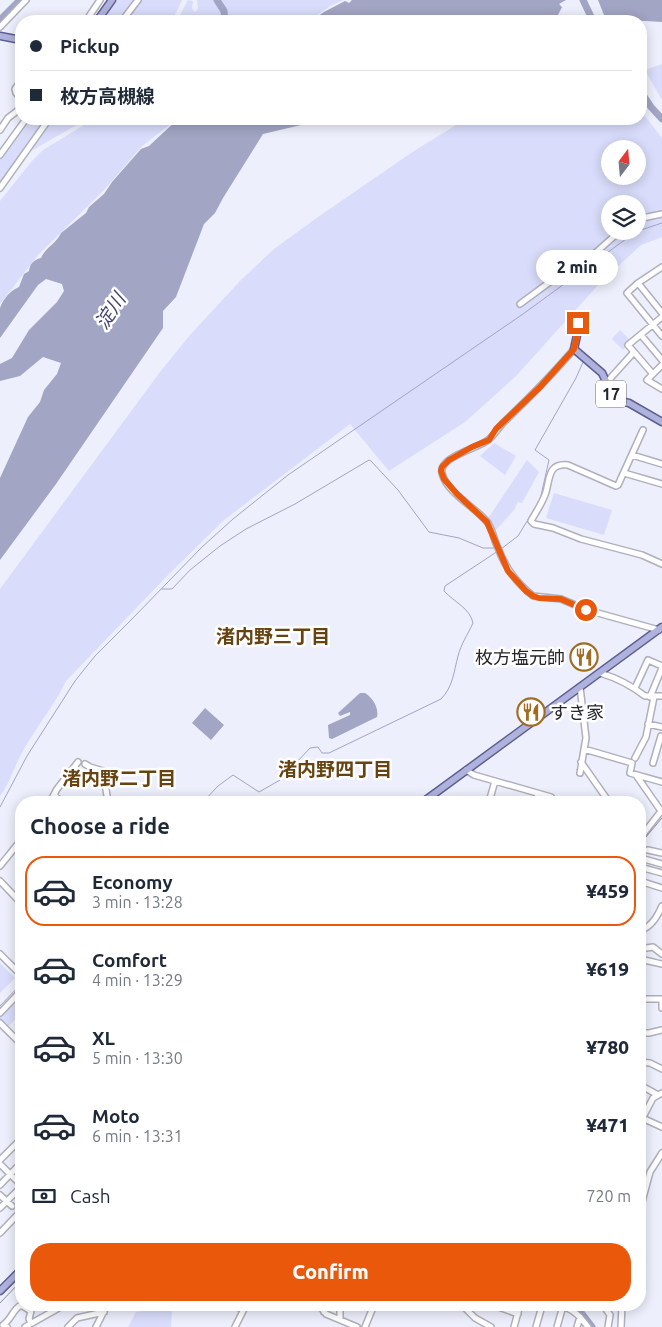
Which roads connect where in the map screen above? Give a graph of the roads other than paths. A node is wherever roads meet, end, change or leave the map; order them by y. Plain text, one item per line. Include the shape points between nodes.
1 (26, 0) edge
2 (100, 0) edge
3 (112, 0) edge
4 (138, 0) edge
5 (90, 15) edge
6 (101, 15) edge
7 (127, 15) edge
8 (0, 27) edge
9 (0, 36) edge
10 (15, 39) edge
11 (15, 112) edge
12 (22, 125) edge
13 (45, 125) edge
14 (0, 130) edge
15 (0, 156) edge
16 (0, 188) edge
17 (662, 214) edge
18 (646, 217) edge
19 (610, 240) edge
20 (662, 266) edge
21 (638, 283) junction
22 (520, 304) dead end
23 (662, 313) edge
24 (662, 317) edge
25 (578, 323) dead end
26 (653, 325) junction
27 (641, 335) junction
28 (662, 336) edge
29 (574, 349) junction
30 (634, 352) junction
31 (662, 360) edge
32 (662, 365) edge
33 (652, 373) junction
34 (607, 382) junction
35 (662, 388) edge
36 (662, 422) edge
37 (643, 430) dead end
38 (632, 455) junction
39 (662, 464) edge
40 (624, 473) junction
41 (662, 484) edge
42 (662, 564) edge
43 (661, 629) edge
44 (662, 667) edge
45 (600, 673) junction
46 (580, 687) junction
47 (635, 688) junction
48 (662, 696) edge
49 (652, 697) junction
50 (648, 724) junction
51 (662, 727) edge
52 (661, 736) edge
53 (584, 750) junction
54 (659, 756) edge
55 (635, 758) dead end
56 (78, 762) dead end
57 (581, 762) junction
58 (653, 763) dead end
59 (85, 764) dead end
60 (466, 770) junction
61 (580, 772) dead end
62 (636, 774) junction
63 (495, 781) junction
64 (662, 782) edge
65 (538, 794) joint
66 (55, 796) edge
67 (107, 796) edge
68 (430, 796) edge
69 (491, 796) edge
70 (547, 796) edge
71 (605, 796) edge
72 (661, 811) edge
73 (646, 830) edge
74 (15, 847) edge
75 (648, 850) dead end
76 (662, 853) edge
77 (646, 860) edge
78 (662, 864) edge
79 (0, 866) edge
80 (646, 869) edge
81 (662, 873) edge
82 (0, 882) edge
83 (646, 884) edge
84 (662, 888) edge
85 (15, 896) edge
86 (662, 906) edge
87 (646, 928) edge
88 (646, 949) edge
89 (0, 954) edge
90 (662, 954) edge
91 (646, 960) edge
92 (662, 964) edge
93 (15, 969) edge
94 (15, 997) edge
95 (646, 998) edge
96 (662, 1008) edge
97 (0, 1013) edge
98 (0, 1023) edge
99 (662, 1030) edge
100 (646, 1033) edge
101 (15, 1038) edge
102 (646, 1063) edge
103 (662, 1068) edge
104 (646, 1088) edge
105 (660, 1094) edge
106 (646, 1109) edge
107 (646, 1119) edge
108 (662, 1127) edge
109 (15, 1145) edge
110 (662, 1153) edge
111 (0, 1160) edge
112 (0, 1164) edge
113 (15, 1169) edge
114 (10, 1174) junction
115 (15, 1179) edge
116 (0, 1185) edge
117 (646, 1187) edge
118 (15, 1192) edge
119 (0, 1195) edge
120 (7, 1201) junction
121 (12, 1206) dead end
122 (0, 1208) edge
123 (15, 1217) edge
124 (0, 1232) edge
125 (15, 1276) edge
126 (0, 1291) edge
127 (15, 1311) edge
128 (31, 1311) edge
129 (53, 1311) edge
130 (243, 1311) edge
131 (340, 1311) edge
132 (372, 1311) edge
133 (468, 1311) edge
134 (510, 1311) edge
135 (519, 1311) edge
136 (540, 1311) edge
137 (560, 1311) edge
138 (573, 1311) edge
139 (608, 1311) edge
140 (622, 1311) edge
141 (104, 1312) joint
142 (324, 1312) edge
143 (518, 1314) junction
144 (580, 1317) junction
145 (340, 1319) junction
146 (31, 1323) junction
147 (3, 1326) edge
148 (25, 1327) edge
149 (68, 1327) edge
150 (96, 1327) edge
151 (235, 1327) edge
152 (357, 1327) edge
153 (365, 1327) edge
154 (491, 1327) edge
155 (514, 1327) edge
156 (536, 1327) edge
157 (557, 1327) edge
158 (577, 1327) edge
159 (588, 1327) edge
160 (608, 1327) edge
161 (621, 1327) edge

1 - 8 street
2 - 5 street
3 - 6 main road
4 - 7 street
9 - 10 main road
11 - 14 street
12 - 15 street
13 - 16 street
17 - 18 street
19 - 22 street
20 - 21 street
21 - 23 street
21 - 26 street via 627,293
24 - 26 street
25 - 29 main road
26 - 27 street
26 - 28 street
27 - 30 street via 628,345
27 - 31 street
29 - 34 main road, 17 via 602,373
29 - 43 street via 489,440 449,460 441,471 457,494 487,522 508,571 533,596 561,599 586,610
30 - 33 street
30 - 34 street
32 - 33 street
33 - 35 street via 647,380
34 - 36 main road, 17 via 615,400 629,403
37 - 38 street
38 - 39 street
38 - 40 street
40 - 41 street
40 - 42 street via 616,486 568,465 554,468 532,521
43 - 45 main road
44 - 47 street via 648,660
44 - 49 street
45 - 46 main road
45 - 47 street
46 - 53 street via 586,738
46 - 60 main road
47 - 49 street
48 - 49 street
49 - 50 street
50 - 51 street
50 - 55 street via 646,737
52 - 54 street
53 - 57 street
53 - 62 street via 632,763 630,773
54 - 58 street
56 - 66 street
57 - 61 street
57 - 71 street
59 - 67 street via 103,771
60 - 63 street
60 - 68 main road
62 - 64 street
62 - 72 street
63 - 65 street
63 - 69 street
65 - 70 street
72 - 73 street
74 - 79 street
75 - 76 street
77 - 78 street
80 - 81 street
82 - 85 street
83 - 84 street
86 - 87 street
88 - 90 street via 653,948
89 - 93 street
91 - 92 street
94 - 97 street
95 - 96 street via 662,999
98 - 101 street
99 - 100 street
102 - 103 street
104 - 105 street
105 - 106 street
107 - 108 street
109 - 111 street
110 - 117 street via 650,1172
112 - 114 street
113 - 114 street
114 - 115 street
114 - 116 street
118 - 120 street
119 - 120 street
120 - 121 street
120 - 122 street
123 - 124 street
125 - 126 main road
127 - 147 street
128 - 146 street
129 - 146 street
130 - 151 street
131 - 145 street
132 - 153 street
133 - 154 street
134 - 143 street
135 - 143 street
136 - 156 street
137 - 157 street
138 - 144 street
139 - 160 street
140 - 161 street
141 - 149 street via 77,1318
141 - 150 street
142 - 145 street
143 - 155 street
144 - 158 street
144 - 159 street
145 - 152 street
146 - 148 street

